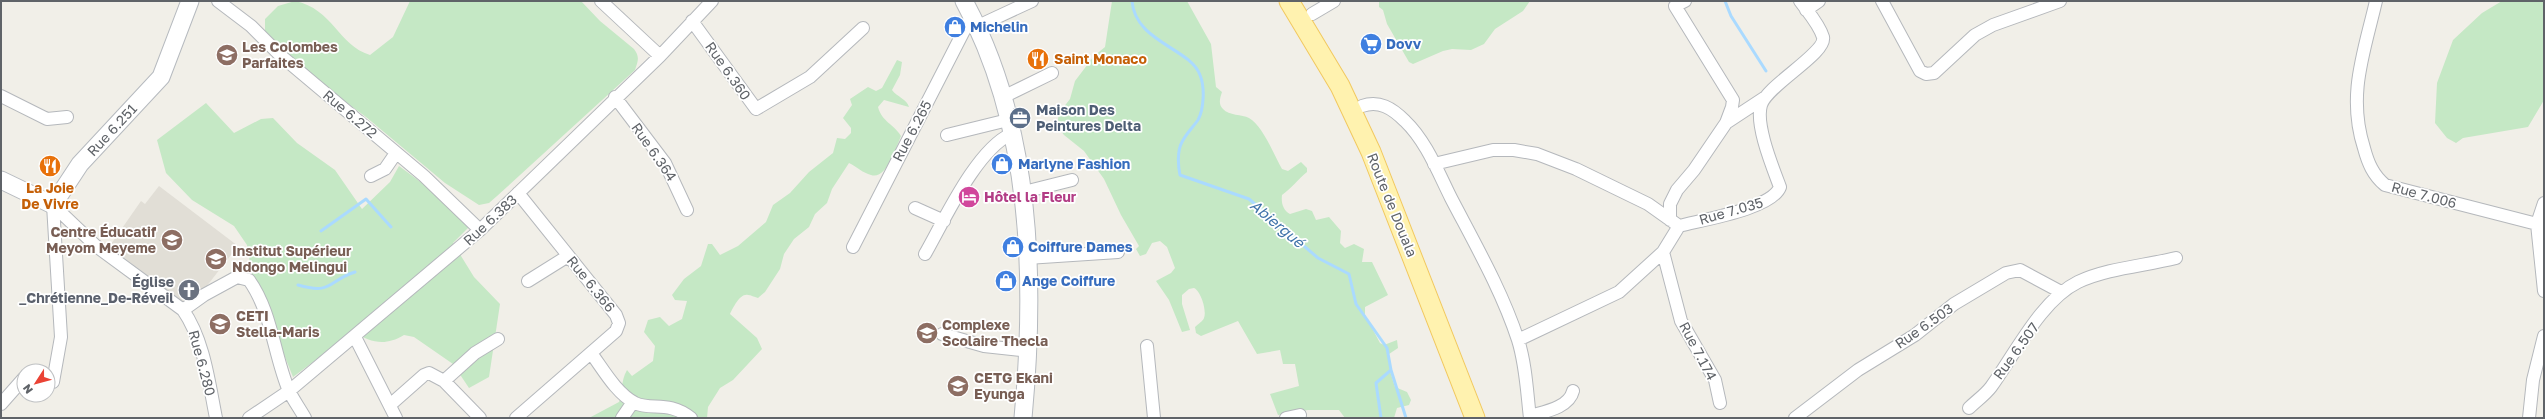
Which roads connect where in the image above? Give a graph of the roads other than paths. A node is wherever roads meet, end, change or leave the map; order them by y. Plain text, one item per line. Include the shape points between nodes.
1 (190, 1) edge
2 (218, 1) edge
3 (602, 1) edge
4 (712, 1) edge
5 (1032, 1) edge
6 (1289, 1) edge
7 (1334, 1) edge
8 (1685, 1) edge
9 (1819, 1) edge
10 (1882, 1) edge
11 (2060, 1) edge
12 (2376, 1) edge
13 (1803, 5) edge
14 (1308, 8) edge
15 (972, 14) edge
16 (692, 21) junction
17 (863, 28) dead end
18 (660, 56) junction
19 (1052, 73) dead end
20 (1345, 83) junction
21 (1, 96) edge
22 (615, 97) junction
23 (1003, 97) junction
24 (1764, 98) junction
25 (1362, 106) junction
26 (67, 118) dead end
27 (1726, 122) junction
28 (1010, 127) junction
29 (947, 135) dead end
30 (396, 153) junction
31 (1434, 164) junction
32 (371, 176) dead end
33 (1, 180) edge
34 (1072, 180) dead end
35 (1024, 192) junction
36 (518, 194) junction
37 (2544, 203) edge
38 (53, 205) junction
39 (915, 208) dead end
40 (687, 210) dead end
41 (1670, 220) junction
42 (944, 221) junction
43 (2541, 224) edge
44 (480, 230) junction
45 (853, 247) dead end
46 (1118, 252) dead end
47 (1663, 252) junction
48 (925, 254) dead end
49 (568, 256) junction
50 (1027, 258) junction
51 (2176, 258) dead end
52 (528, 281) dead end
53 (2544, 291) edge
54 (2061, 292) junction
55 (183, 310) junction
56 (942, 334) dead end
57 (2544, 336) edge
58 (355, 337) junction
59 (498, 339) dead end
60 (1518, 340) junction
61 (1147, 346) dead end
62 (1030, 350) junction
63 (592, 353) junction
64 (56, 363) edge
65 (444, 381) junction
66 (16, 387) edge
67 (289, 391) junction
68 (1573, 391) dead end
69 (633, 402) junction
70 (1720, 403) dead end
71 (1, 404) edge
72 (390, 405) junction
73 (1969, 408) dead end
74 (1300, 415) dead end
75 (1530, 417) edge
76 (216, 418) edge
77 (249, 418) edge
78 (305, 418) edge
79 (396, 418) edge
80 (480, 418) edge
81 (516, 418) edge
82 (622, 418) edge
83 (691, 418) edge
84 (1023, 418) edge
85 (1154, 418) edge
86 (1286, 418) edge
87 (1476, 418) edge
88 (1486, 418) edge
89 (1794, 418) edge
90 (2528, 418) edge

1 - 38 main road, Rue 6.251 via 161,77 80,164
2 - 30 street, Rue 6.272 via 251,26 280,55
3 - 18 street
4 - 16 street, Rue 6.383
5 - 15 street
6 - 20 main road, Route de Douala
7 - 14 street
8 - 27 street via 1675,6 1732,100
9 - 13 street
10 - 11 street via 1920,72 1926,74 1934,73 1975,35 1993,25
12 - 43 street, Rue 7.006 via 2355,97 2356,118 2362,143 2376,178 2385,185
13 - 24 street via 1823,38 1823,43 1820,49
14 - 20 main road
15 - 23 main road
15 - 45 street, Rue 6.265
16 - 17 street, Rue 6.360 via 756,109 810,77
16 - 18 street, Rue 6.383
18 - 22 street, Rue 6.383
19 - 23 street
20 - 25 main road
20 - 87 main road, Route de Douala
21 - 26 street via 47,119
22 - 36 street, Rue 6.383
22 - 40 street, Rue 6.364 via 665,163
23 - 28 main road
24 - 27 street
24 - 41 street, Rue 7.035 via 1760,115 1765,142 1780,188 1778,194 1756,205
25 - 31 street via 1374,102 1382,104 1404,120 1416,133
25 - 88 main road via 1416,235
27 - 41 street via 1677,190 1670,204
28 - 29 street
28 - 35 main road
28 - 42 street via 974,171
30 - 32 street via 385,169
30 - 44 street, Rue 6.272
31 - 41 street via 1493,150 1537,154 1576,169 1648,204
31 - 60 street via 1478,251
33 - 38 main road
34 - 35 street
35 - 50 main road
36 - 44 street, Rue 6.383
36 - 49 street, Rue 6.366
37 - 43 street
38 - 55 street, Rue 6.280 via 96,246
38 - 64 street via 60,337
39 - 42 street
41 - 47 street, Rue 7.035
42 - 48 street
43 - 53 street
44 - 58 street, Rue 6.383
46 - 50 street
47 - 60 street, Rue 7.035 via 1610,298
47 - 70 street, Rue 7.174 via 1681,321 1715,380
49 - 52 street
49 - 63 street, Rue 6.366 via 616,315 619,323 616,331
50 - 62 main road
51 - 54 street via 2104,273 2078,282
54 - 73 street, Rue 6.507 via 1990,388
54 - 89 street, Rue 6.503 via 2020,270 2006,273 1954,304 1915,335 1858,370
55 - 67 street via 237,277 249,280 256,288
55 - 76 street, Rue 6.280 via 200,348
56 - 62 street via 984,346
57 - 90 street via 2533,380
58 - 67 street, Rue 6.383
58 - 72 street
59 - 65 street via 475,353
60 - 75 street
61 - 85 street
62 - 84 main road
63 - 69 street via 614,383
63 - 81 street, Rue 6.366
65 - 72 street via 434,374 424,375
65 - 80 street
66 - 71 street
67 - 77 street, Rue 6.383
67 - 78 street
68 - 75 street via 1562,404
69 - 82 street
69 - 83 street via 668,406
72 - 79 street
74 - 86 street

